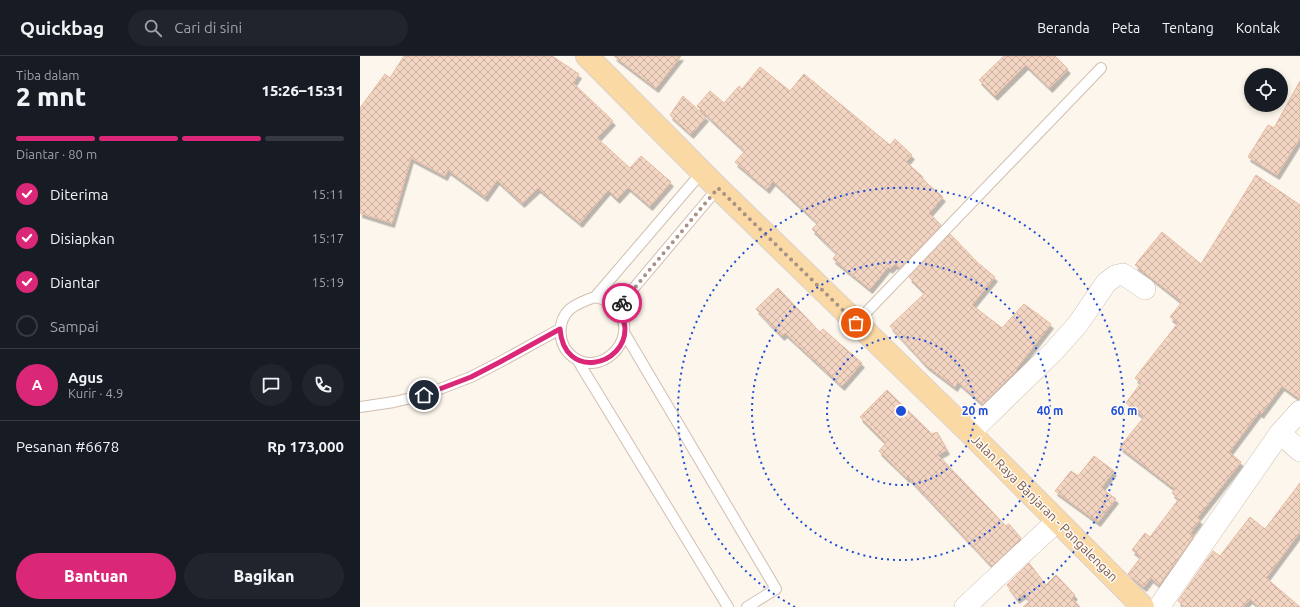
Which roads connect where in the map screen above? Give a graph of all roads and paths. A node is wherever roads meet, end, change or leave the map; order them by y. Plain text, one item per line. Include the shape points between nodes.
1 (587, 56) edge
2 (1101, 68) dead end
3 (702, 172) junction
4 (718, 188) junction
5 (1145, 289) dead end
6 (595, 297) junction
7 (617, 308) junction
8 (856, 323) junction
9 (560, 329) junction
10 (625, 334) junction
11 (578, 361) junction
12 (360, 407) edge
13 (1300, 411) edge
14 (970, 433) junction
15 (1280, 433) junction
16 (1300, 451) edge
17 (1057, 521) junction
18 (728, 607) edge
19 (747, 607) edge
20 (965, 607) edge
21 (1143, 607) edge
22 (1159, 607) edge

1 - 3 main road, Jalan Raya Banjaran - Pangalengan
2 - 8 lane
3 - 4 main road, Jalan Raya Banjaran - Pangalengan
3 - 6 lane
4 - 7 lane
4 - 8 main road, Jalan Raya Banjaran - Pangalengan
5 - 14 street via 1123,274 1106,283 1078,324 1054,351
6 - 7 lane via 604,298
6 - 9 lane via 569,310
7 - 10 lane via 623,320
8 - 14 main road, Jalan Raya Banjaran - Pangalengan
9 - 11 lane via 561,340 566,350
9 - 12 lane via 471,377 424,395
10 - 11 lane via 612,355 596,362
10 - 19 lane via 776,589
11 - 18 lane
13 - 15 street
14 - 17 main road, Jalan Raya Banjaran - Pangalengan
15 - 16 street
15 - 22 street
17 - 20 street
17 - 21 main road, Jalan Raya Banjaran - Pangalengan

